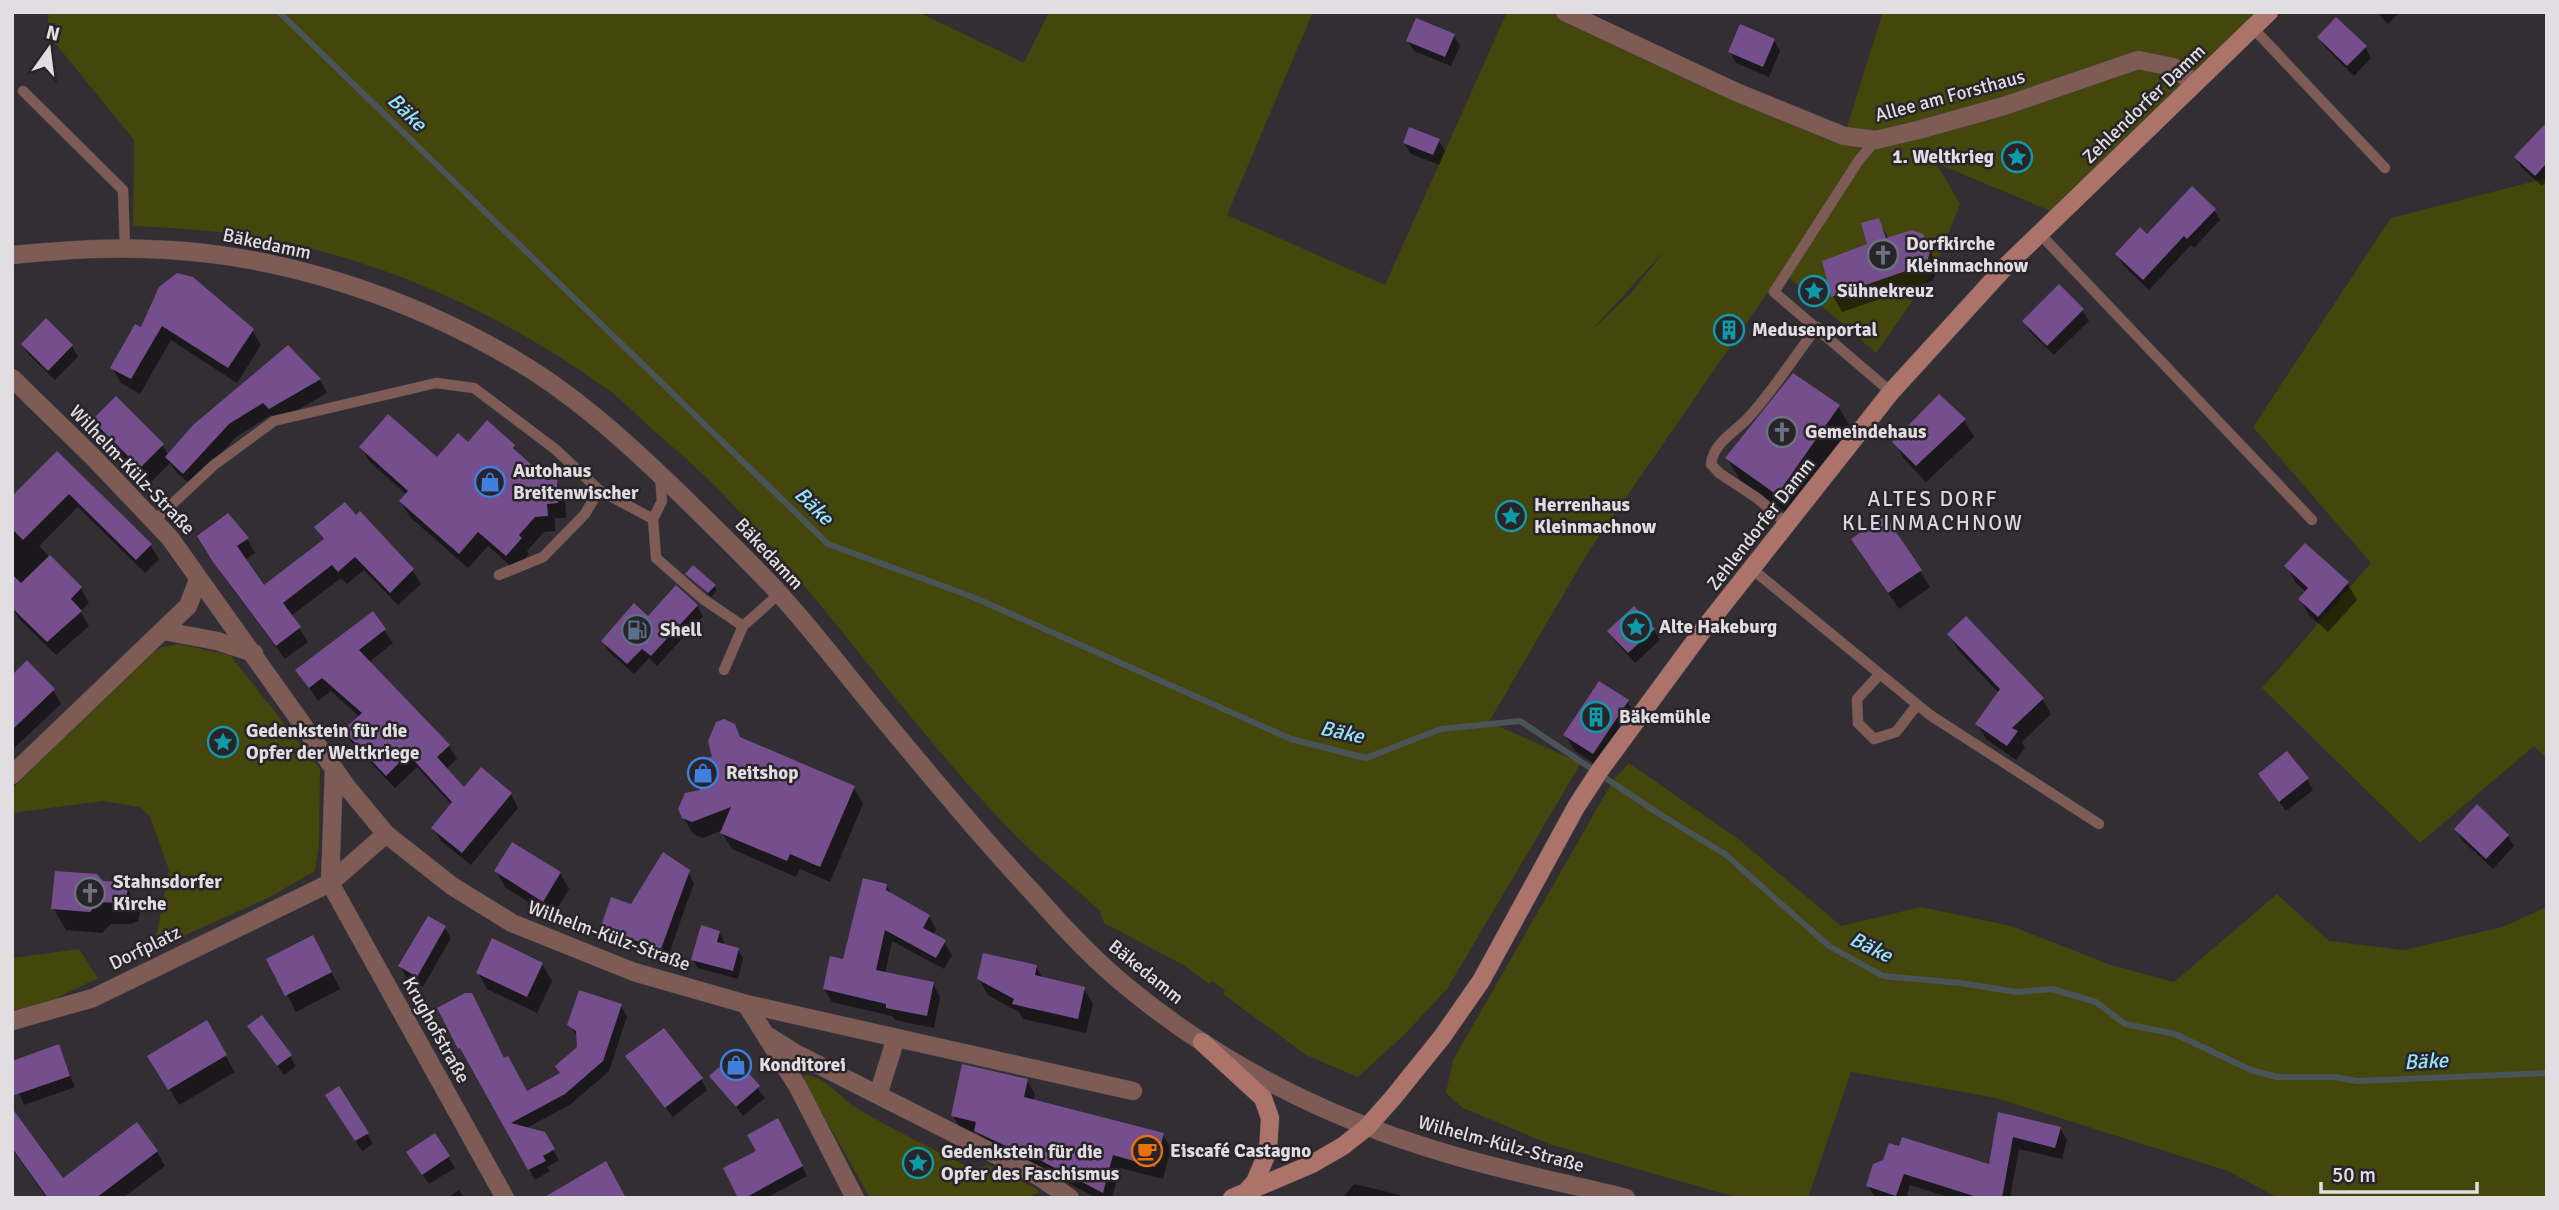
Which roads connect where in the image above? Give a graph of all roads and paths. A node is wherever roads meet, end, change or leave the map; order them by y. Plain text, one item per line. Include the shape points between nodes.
1 (1564, 12) edge
2 (2269, 12) edge
3 (2253, 28) junction
4 (2194, 83) junction
5 (23, 91) dead end
6 (1876, 139) junction
7 (2385, 168) dead end
8 (2040, 233) junction
9 (125, 248) junction
10 (12, 256) edge
11 (1817, 327) junction
12 (12, 378) edge
13 (1891, 392) junction
14 (660, 475) junction
15 (599, 490) junction
16 (653, 519) junction
17 (155, 520) junction
18 (2312, 520) dead end
19 (1787, 524) junction
20 (1752, 569) junction
21 (499, 575) dead end
22 (198, 580) junction
23 (779, 594) junction
24 (743, 626) junction
25 (164, 631) junction
26 (254, 653) junction
27 (724, 670) dead end
28 (1880, 674) junction
29 (1917, 705) junction
30 (334, 769) junction
31 (12, 775) edge
32 (2099, 824) dead end
33 (386, 834) junction
34 (330, 883) junction
35 (746, 1004) junction
36 (12, 1021) edge
37 (768, 1037) junction
38 (896, 1038) junction
39 (1202, 1042) junction
40 (1133, 1091) dead end
41 (878, 1095) junction
42 (1367, 1126) junction
43 (1238, 1196) edge
44 (505, 1198) edge
45 (855, 1198) edge
46 (1070, 1198) edge
47 (1626, 1198) edge

1 - 6 street, Allee am Forsthaus via 1736,92 1844,136
2 - 3 main road, Zehlendorfer Damm
3 - 4 main road, Zehlendorfer Damm
3 - 7 lane
4 - 6 street, Allee am Forsthaus via 2174,67 2138,60 2004,106
4 - 8 main road, Zehlendorfer Damm
5 - 9 lane via 123,190
6 - 11 lane via 1774,292
8 - 13 main road, Zehlendorfer Damm
8 - 18 lane
9 - 10 street, Bäkedamm
9 - 14 street, Bäkedamm via 261,263 333,280 389,300 513,358 611,430
11 - 13 lane
11 - 19 lane via 1748,418 1724,439 1711,464
12 - 17 street, Wilhelm-Külz-Straße
13 - 19 main road, Zehlendorfer Damm
14 - 16 lane via 662,501
14 - 23 street, Bäkedamm
15 - 16 lane
15 - 17 lane via 555,449 474,388 436,383 274,421 214,465
15 - 21 lane via 585,514 543,557
16 - 24 lane via 656,558
17 - 22 street, Wilhelm-Külz-Straße
19 - 20 main road, Zehlendorfer Damm
20 - 28 lane
20 - 42 main road, Zehlendorfer Damm via 1600,770 1481,981 1442,1037
22 - 25 street via 188,606
22 - 26 street, Wilhelm-Külz-Straße
23 - 24 lane
23 - 39 street, Bäkedamm via 1004,862 1074,938 1129,988
24 - 27 lane
25 - 26 street
25 - 31 street
26 - 30 street, Wilhelm-Külz-Straße
28 - 29 lane
28 - 29 lane via 1857,699 1858,723 1874,739 1896,732
29 - 32 lane
30 - 33 street, Wilhelm-Külz-Straße
30 - 34 street
33 - 34 street, Dorfplatz
33 - 35 street, Wilhelm-Külz-Straße via 452,886 512,923 634,972
34 - 36 street, Dorfplatz via 93,998
34 - 44 street, Krughofstraße
35 - 37 street
35 - 38 street, Wilhelm-Külz-Straße
37 - 41 street
37 - 45 street
38 - 40 street, Wilhelm-Külz-Straße
38 - 41 street
39 - 42 street, Bäkedamm via 1301,1099
39 - 43 main road via 1264,1098 1270,1118 1268,1152 1255,1181
41 - 46 street via 1038,1176
42 - 43 main road, Zehlendorfer Damm via 1312,1164
42 - 47 street, Wilhelm-Külz-Straße via 1452,1155

